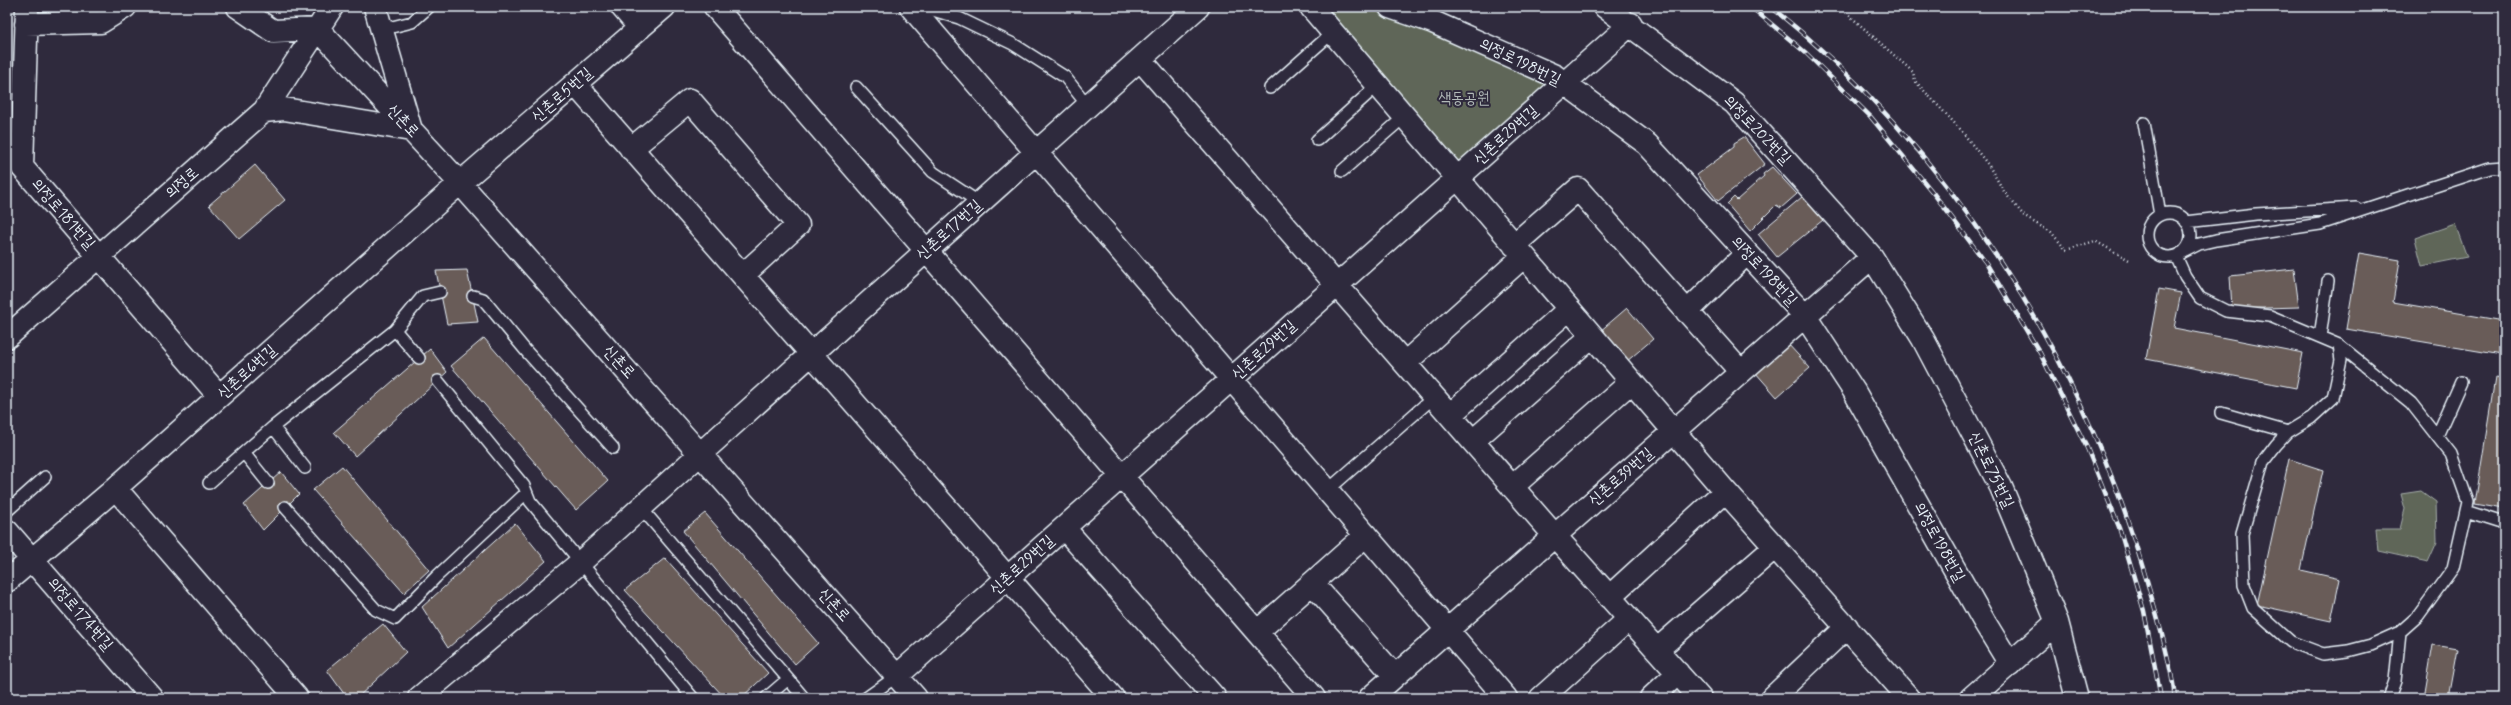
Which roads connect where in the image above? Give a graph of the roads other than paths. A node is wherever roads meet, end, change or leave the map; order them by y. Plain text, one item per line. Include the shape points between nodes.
1 (125, 7) edge
2 (238, 7) edge
3 (332, 7) edge
4 (375, 7) edge
5 (429, 7) edge
6 (622, 7) edge
7 (664, 7) edge
8 (715, 7) edge
9 (911, 7) edge
10 (923, 7) edge
11 (1198, 7) edge
12 (1311, 7) edge
13 (1390, 7) edge
14 (1606, 7) edge
15 (1631, 24) junction
16 (21, 28) edge
17 (640, 28) junction
18 (318, 29) junction
19 (380, 30) junction
20 (1332, 33) junction
21 (1140, 59) junction
22 (1565, 83) junction
23 (574, 84) junction
24 (1378, 85) junction
25 (856, 87) dead end
26 (1270, 88) dead end
27 (1088, 106) junction
28 (264, 111) junction
29 (1404, 117) junction
30 (2144, 123) dead end
31 (411, 130) junction
32 (1317, 140) dead end
33 (631, 149) junction
34 (1036, 152) junction
35 (2504, 167) edge
36 (14, 168) edge
37 (1342, 171) dead end
38 (1457, 178) junction
39 (460, 183) junction
40 (980, 203) junction
41 (2370, 208) junction
42 (2160, 215) junction
43 (2186, 222) junction
44 (926, 251) junction
45 (1519, 251) junction
46 (1747, 253) junction
47 (2178, 254) junction
48 (99, 256) junction
49 (1872, 257) junction
50 (743, 275) junction
51 (2328, 282) dead end
52 (1337, 285) junction
53 (440, 292) dead end
54 (473, 296) dead end
55 (1569, 309) junction
56 (1687, 312) junction
57 (1805, 316) junction
58 (395, 330) junction
59 (1592, 336) junction
60 (2320, 336) junction
61 (7, 337) edge
62 (2339, 346) junction
63 (811, 354) junction
64 (419, 358) dead end
65 (1405, 363) junction
66 (1741, 372) junction
67 (1232, 379) junction
68 (438, 381) dead end
69 (1632, 382) junction
70 (2461, 382) dead end
71 (219, 396) junction
72 (1434, 397) junction
73 (2221, 412) dead end
74 (1450, 415) junction
75 (273, 427) junction
76 (1674, 431) junction
77 (2288, 432) junction
78 (2437, 436) junction
79 (1472, 441) junction
80 (613, 448) dead end
81 (244, 453) junction
82 (700, 454) junction
83 (305, 468) dead end
84 (1122, 476) junction
85 (45, 477) dead end
86 (209, 483) dead end
87 (268, 483) dead end
88 (1512, 487) junction
89 (116, 489) junction
90 (1328, 490) junction
91 (1725, 491) junction
92 (526, 493) junction
93 (286, 507) dead end
94 (642, 509) junction
95 (7, 511) edge
96 (2466, 511) junction
97 (2504, 523) edge
98 (1064, 528) junction
99 (7, 531) edge
100 (1366, 535) junction
101 (1555, 536) junction
102 (1775, 547) junction
103 (32, 559) junction
104 (581, 562) junction
105 (1008, 578) junction
106 (7, 581) edge
107 (1312, 583) junction
108 (1609, 596) junction
109 (1629, 619) junction
110 (2057, 622) junction
111 (1847, 628) junction
112 (1448, 630) junction
113 (1257, 632) junction
114 (2400, 632) junction
115 (1658, 649) junction
116 (2010, 664) junction
117 (1678, 673) junction
118 (897, 676) junction
119 (1395, 676) junction
120 (788, 679) junction
121 (152, 698) edge
122 (297, 698) edge
123 (419, 698) edge
124 (693, 698) edge
125 (766, 698) edge
126 (804, 698) edge
127 (866, 698) edge
128 (916, 698) edge
129 (1113, 698) edge
130 (1215, 698) edge
131 (1314, 698) edge
132 (1370, 698) edge
133 (1506, 698) edge
134 (1541, 698) edge
135 (1651, 698) edge
136 (1700, 698) edge
137 (1772, 698) edge
138 (1909, 698) edge
139 (1971, 698) edge
140 (2077, 698) edge
141 (2389, 698) edge

1 - 16 street via 101,22
2 - 18 street via 273,31
3 - 18 street, 의정로
4 - 19 street
5 - 19 lane via 412,22
6 - 17 street
7 - 17 street, 신촌로5번길
8 - 44 street
9 - 34 street
10 - 27 lane via 959,18 1013,44 1065,77
11 - 21 street, 신촌로17번길
12 - 20 street
13 - 22 street, 의정로198번길 via 1528,63
14 - 15 street, 의정로202번길
15 - 22 street, 신촌로29번길
15 - 49 street, 의정로202번길 via 1734,104
16 - 36 street, 의정로181번길
17 - 23 street, 신촌로5번길
18 - 28 street, 의정로
18 - 31 street, 신촌로
19 - 31 street
20 - 24 street
20 - 26 lane
21 - 27 street, 신촌로17번길
21 - 52 street
22 - 38 street, 신촌로29번길
22 - 46 street, 의정로198번길 via 1647,144
23 - 33 street
23 - 39 street, 신촌로5번길
24 - 29 street
24 - 32 lane
25 - 40 lane via 932,172
27 - 34 street, 신촌로17번길
28 - 31 street via 284,109
28 - 48 street, 의정로
29 - 37 lane
29 - 38 street
30 - 42 lane
31 - 39 street, 신촌로
33 - 50 street
33 - 50 street via 690,100 798,225
34 - 40 street, 신촌로17번길
34 - 67 street
35 - 41 lane via 2490,168
36 - 48 street, 의정로181번길
38 - 45 street
38 - 52 street, 신촌로29번길
39 - 71 street, 신촌로6번길
39 - 82 street, 신촌로
40 - 44 street, 신촌로17번길
41 - 43 lane via 2256,214
41 - 47 lane via 2320,224 2199,244
42 - 43 lane via 2171,214
42 - 47 lane via 2149,225 2147,239 2150,246 2161,256
43 - 47 lane via 2190,235 2186,248
44 - 63 street, 신촌로17번길
44 - 84 street
45 - 55 street
45 - 56 street via 1578,189
45 - 65 street
46 - 56 street
46 - 57 street, 의정로198번길
47 - 60 lane via 2185,276 2200,298 2226,311 2270,316
48 - 61 street, 의정로
48 - 71 street, 의정로181번길
49 - 57 street, 신촌로39번길
49 - 110 street, 신촌로75번길 via 1923,339 2001,487
50 - 63 street
51 - 60 lane
52 - 65 street
52 - 67 street, 신촌로29번길
53 - 58 lane via 424,296
54 - 80 lane via 483,299
55 - 59 street
55 - 74 street
56 - 66 street
57 - 66 street, 신촌로39번길
57 - 116 street, 의정로198번길 via 1854,391
58 - 64 lane
58 - 75 lane
59 - 69 street
59 - 79 street
60 - 62 lane
62 - 77 lane via 2341,360 2333,398 2311,418
62 - 78 lane via 2411,403
63 - 82 street, 신촌로17번길
63 - 105 street
65 - 72 street
66 - 76 street, 신촌로39번길
67 - 84 street, 신촌로29번길
67 - 90 street
68 - 92 lane via 524,486
69 - 76 street
69 - 88 street
70 - 78 lane
71 - 89 street, 신촌로6번길
72 - 74 street
72 - 90 lane
73 - 77 lane
74 - 79 street
75 - 81 lane
75 - 83 lane
76 - 91 street
76 - 101 street, 신촌로39번길
77 - 114 lane via 2263,462 2242,534 2244,585 2252,608 2291,642 2323,654 2371,645
78 - 96 lane via 2451,454 2468,502
79 - 88 street
81 - 86 lane
81 - 87 lane
82 - 94 street, 신촌로17번길
82 - 118 street, 신촌로
84 - 98 street, 신촌로29번길
84 - 113 street
85 - 95 lane
88 - 101 street
89 - 103 street, 신촌로6번길
89 - 122 street
90 - 100 street
91 - 102 street
91 - 108 street
92 - 93 lane via 395,619 376,610
92 - 104 lane
94 - 104 street, 신촌로17번길
94 - 120 lane
96 - 97 lane
96 - 114 lane via 2453,568 2418,616
98 - 105 street, 신촌로29번길
98 - 130 street
99 - 103 street, 의정로174번길
100 - 107 street
100 - 112 street
101 - 108 street
101 - 112 street, 신촌로39번길
102 - 111 street
102 - 115 street
103 - 106 street, 신촌로6번길
103 - 121 street, 의정로174번길
104 - 123 street, 신촌로17번길
104 - 124 lane
105 - 118 street, 신촌로29번길
105 - 129 street
107 - 113 street
107 - 119 street
108 - 109 street
109 - 115 street
109 - 134 street
110 - 116 street
110 - 140 street, 신촌로75번길
111 - 137 street
111 - 138 street
112 - 119 street, 신촌로39번길
112 - 133 street
113 - 131 street
114 - 141 lane via 2395,681
115 - 117 street
116 - 139 street
117 - 135 street
117 - 136 street
118 - 127 lane
118 - 128 street, 신촌로
119 - 132 street, 신촌로39번길
120 - 125 lane
120 - 126 lane

